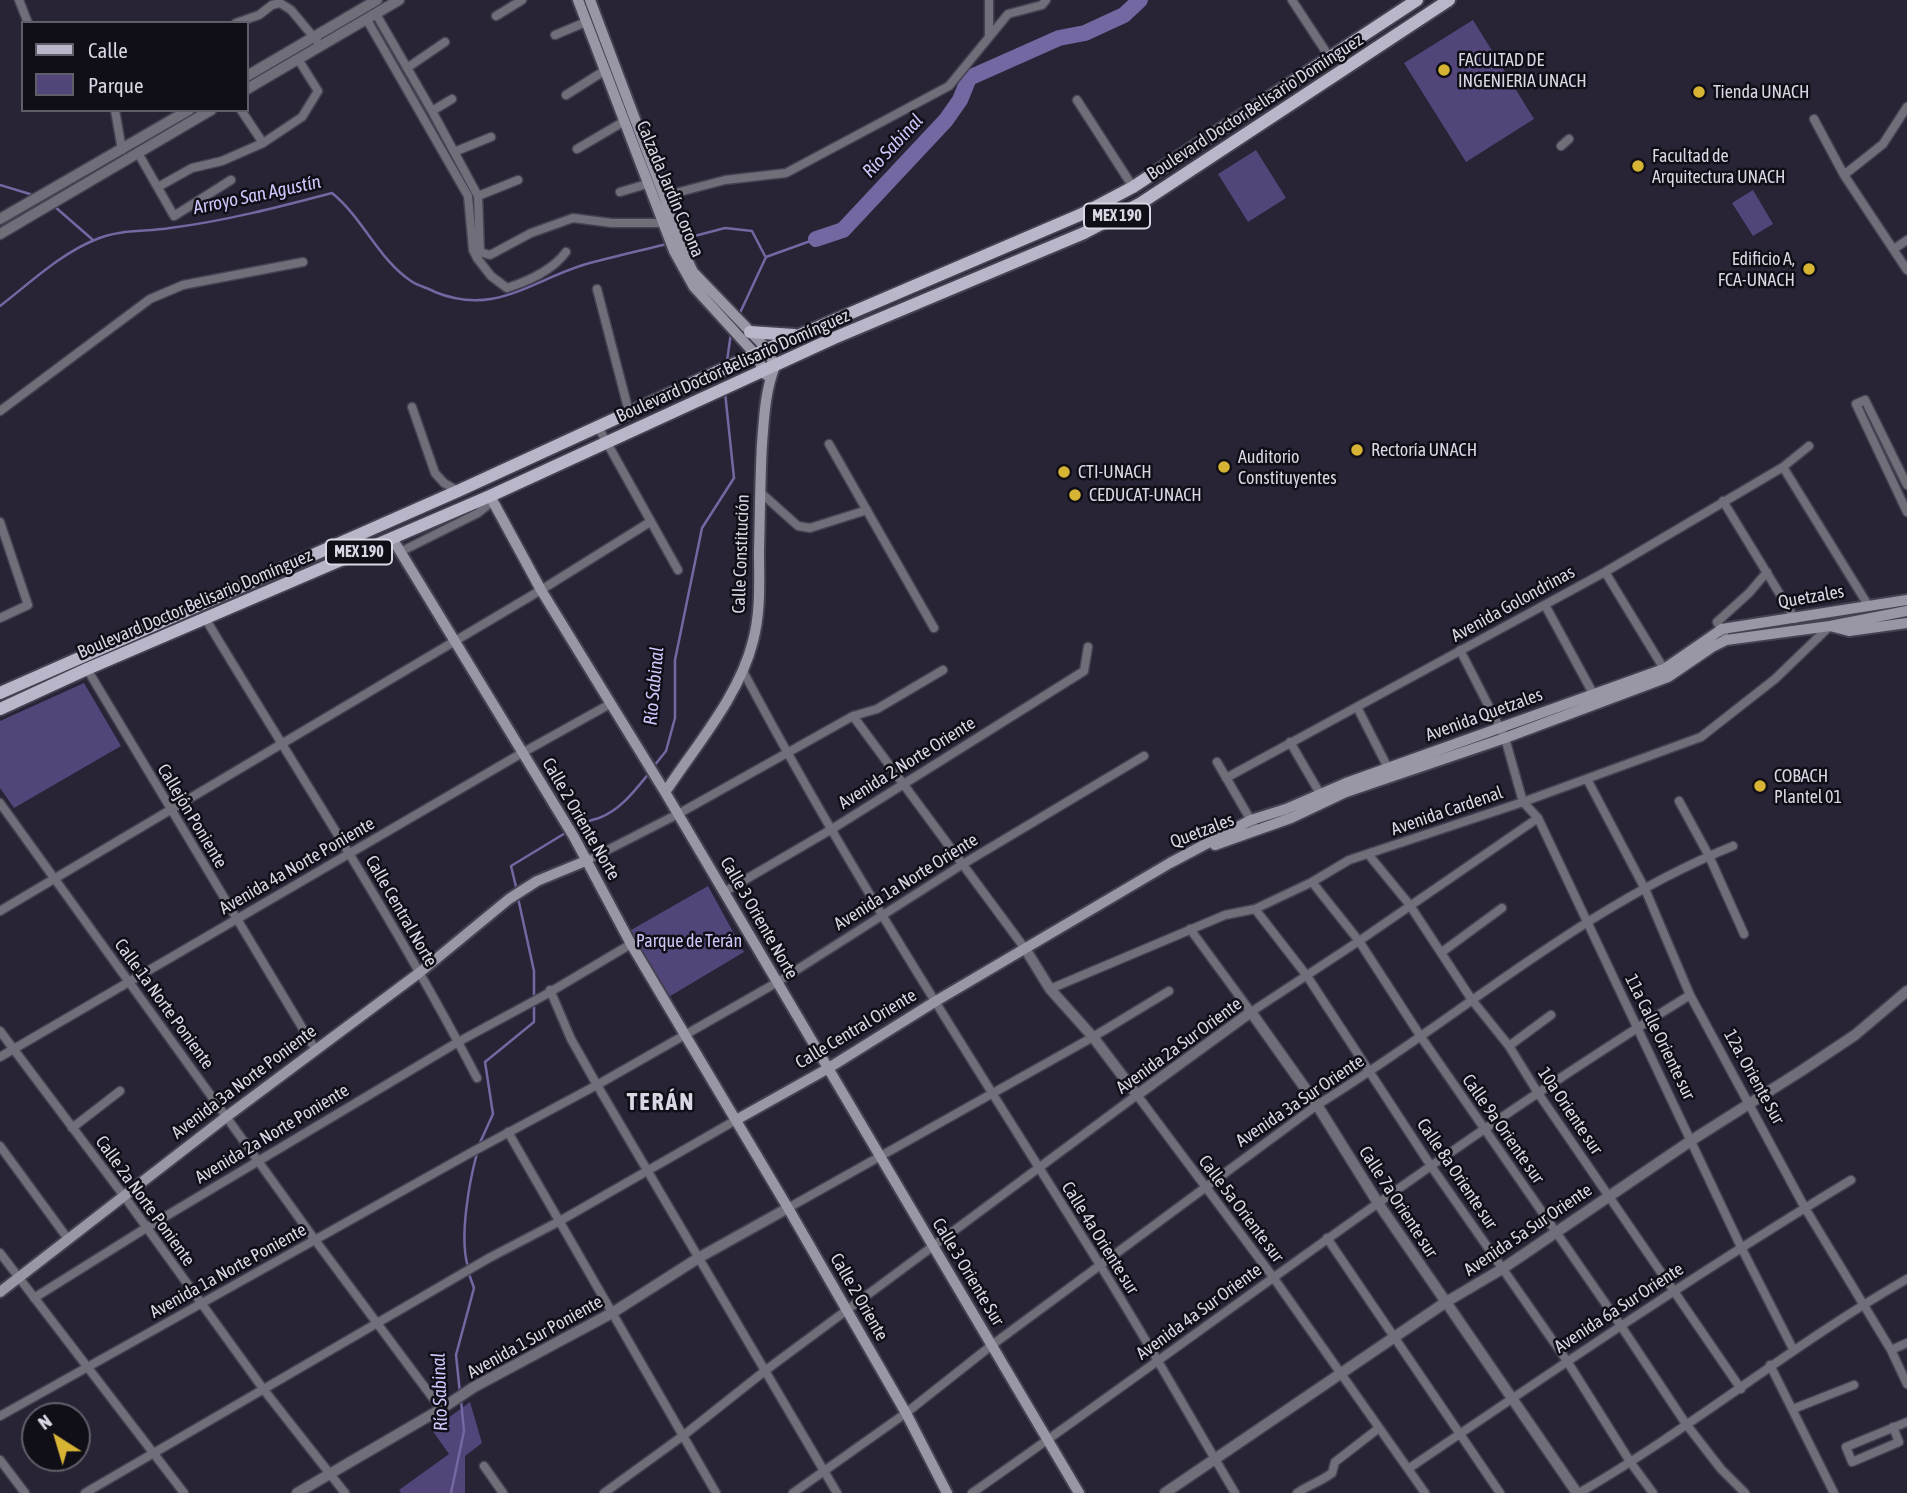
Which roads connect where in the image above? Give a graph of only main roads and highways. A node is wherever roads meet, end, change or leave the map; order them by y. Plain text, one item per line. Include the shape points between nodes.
1 (578, 0) edge
2 (591, 0) edge
3 (1418, 0) edge
4 (1449, 0) edge
5 (672, 233) junction
6 (745, 332) junction
7 (798, 335) junction
8 (756, 354) junction
9 (766, 373) junction
10 (506, 469) junction
11 (458, 491) junction
12 (490, 496) junction
13 (392, 538) junction
14 (1907, 600) edge
15 (1907, 611) edge
16 (1907, 623) edge
17 (1719, 625) joint
18 (1830, 626) junction
19 (1726, 640) joint
20 (1666, 673) junction
21 (0, 693) edge
22 (1, 707) edge
23 (1502, 733) junction
24 (664, 787) junction
25 (1322, 798) junction
26 (1253, 825) joint
27 (588, 860) junction
28 (1170, 863) joint
29 (827, 1069) junction
30 (736, 1120) junction
31 (0, 1292) edge
32 (947, 1493) edge
33 (1079, 1493) edge

1 - 5 main road, Calzada Jardín Corona via 647,184
2 - 5 main road, Calzada Jardín Corona via 664,195
3 - 7 main road, Boulevard Doctor Belisario Domínguez / MEX 190 via 1133,187 1054,226
4 - 9 main road, Boulevard Doctor Belisario Domínguez / MEX 190 via 1141,203 1084,233 834,338
5 - 6 main road, Calzada Jardín Corona via 694,287
6 - 7 main road
6 - 8 main road, Calzada Jardín Corona
7 - 8 main road, Boulevard Doctor Belisario Domínguez / MEX 190
8 - 9 main road, Calzada Jardín Corona
8 - 10 main road, Boulevard Doctor Belisario Domínguez / MEX 190
9 - 12 main road, Boulevard Doctor Belisario Domínguez / MEX 190
9 - 24 main road, Calle Constitución via 759,610 753,641 743,671
10 - 11 main road, Boulevard Doctor Belisario Domínguez / MEX 190
10 - 12 main road
11 - 12 main road
11 - 21 main road, Boulevard Doctor Belisario Domínguez / MEX 190
12 - 13 main road, Boulevard Doctor Belisario Domínguez / MEX 190
12 - 24 main road, Calle 3 Oriente Norte via 541,590
13 - 22 main road, Boulevard Doctor Belisario Domínguez / MEX 190
13 - 27 main road, Calle 2 Oriente Norte
14 - 17 main road, Quetzales via 1795,619
15 - 18 main road, Quetzales
16 - 18 main road via 1849,631
17 - 20 main road, Avenida Quetzales
18 - 19 main road, Quetzales
19 - 20 main road, Avenida Quetzales
20 - 23 main road, Avenida Quetzales
23 - 25 main road, Avenida Quetzales
23 - 25 main road, Avenida Quetzales via 1388,768
24 - 29 main road, Calle 3 Oriente Norte
25 - 26 main road, Avenida Quetzales via 1292,818
26 - 28 main road, Quetzales
27 - 30 main road, Calle 2 Oriente Norte via 631,944
27 - 31 main road, Avenida 3a Norte Poniente via 537,881 509,899
28 - 29 main road, Calle Central Oriente
29 - 30 main road, Calle Central Oriente
29 - 33 main road, Calle 3 Oriente Sur
30 - 32 main road, Calle 2 Oriente via 906,1413

